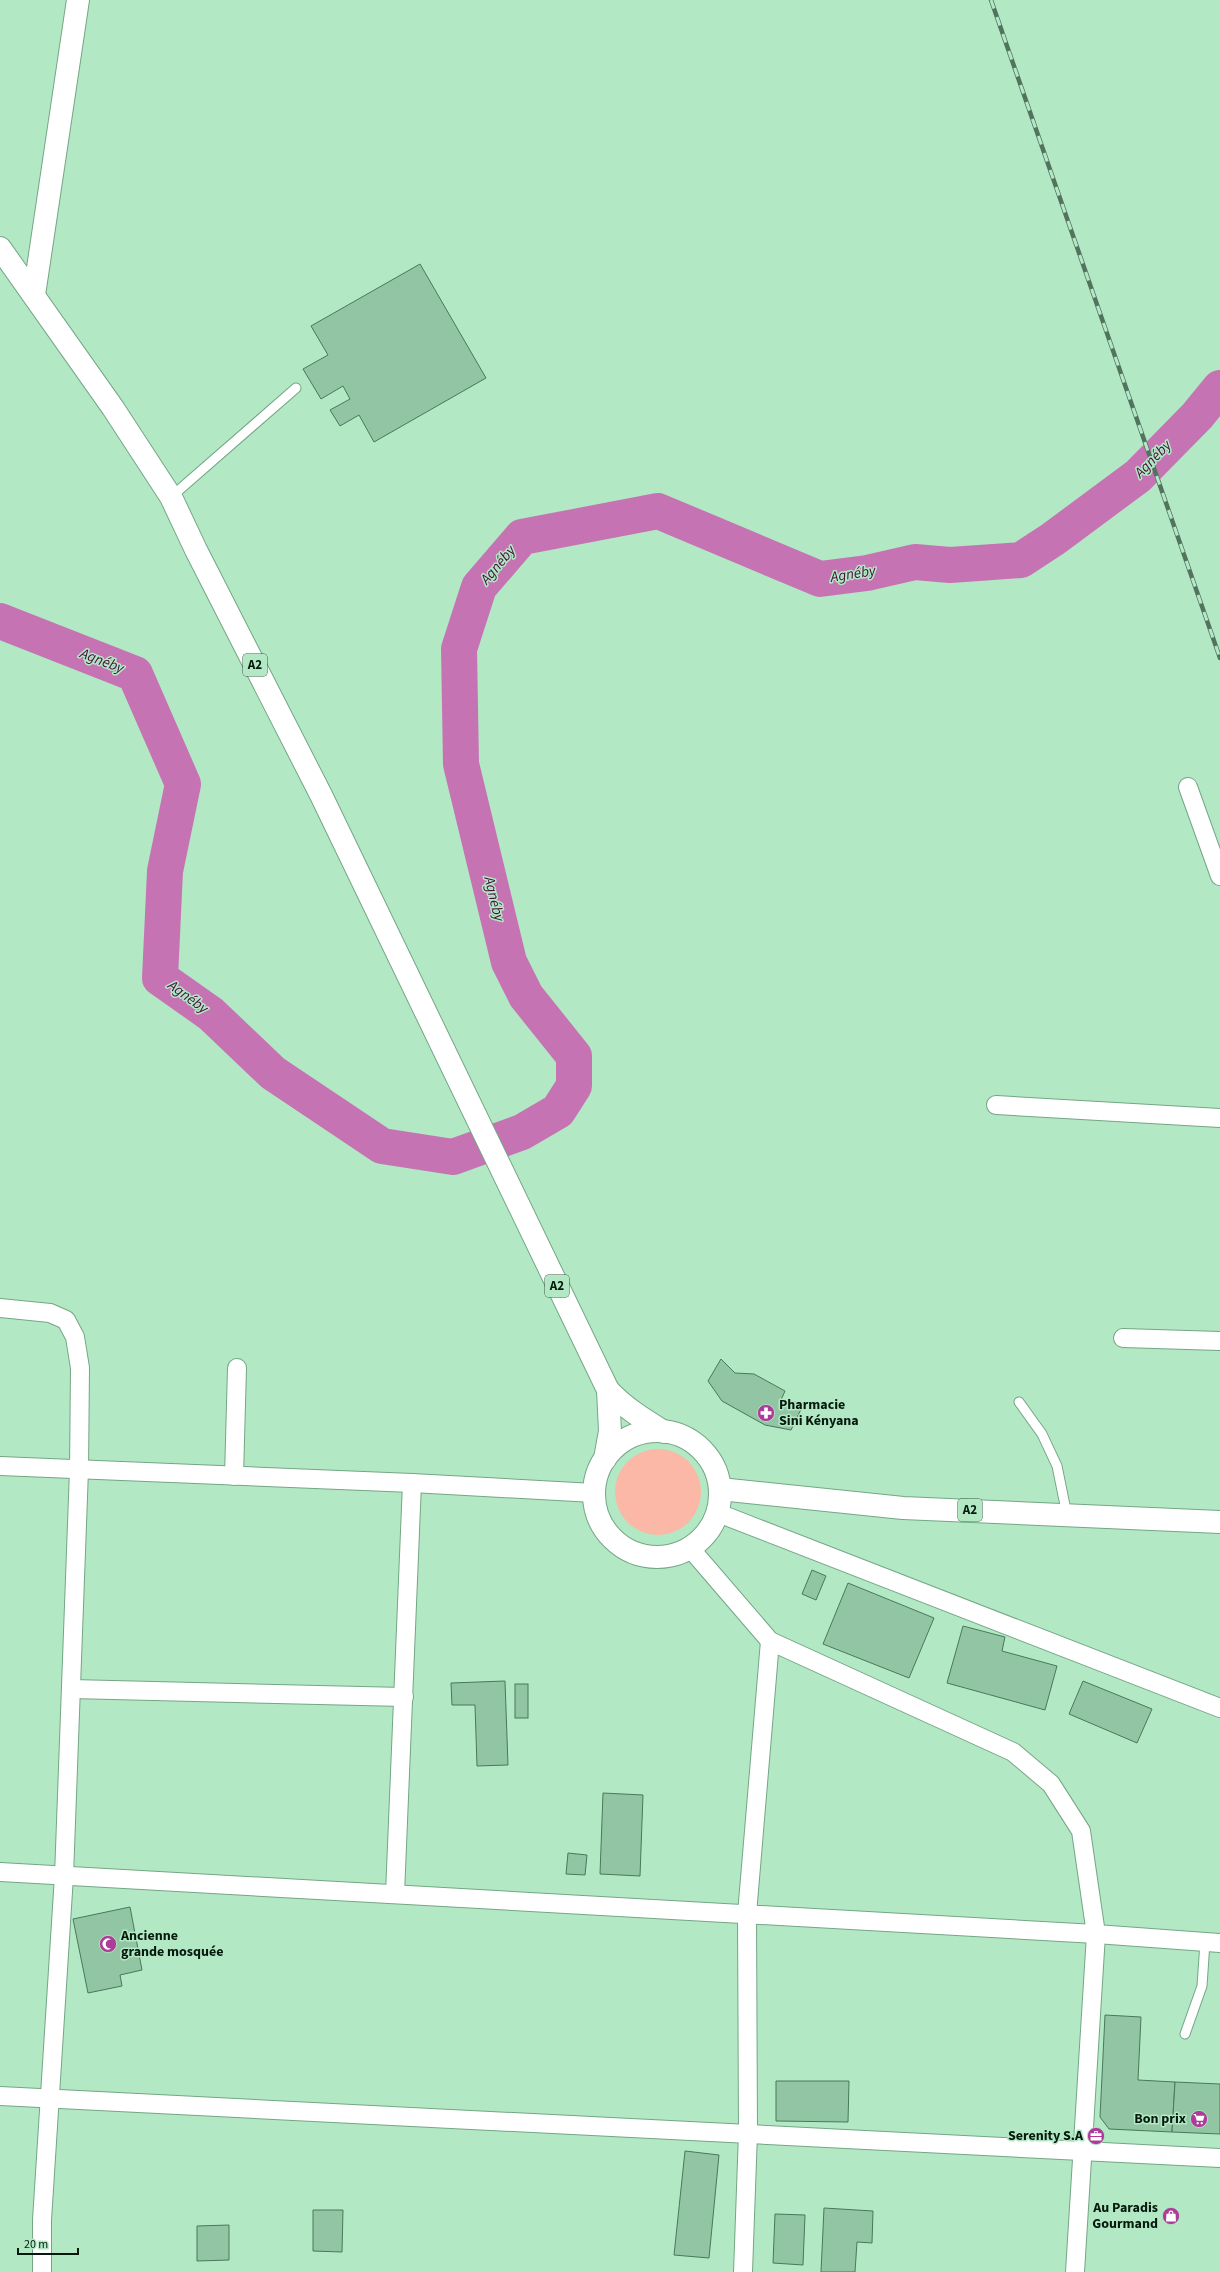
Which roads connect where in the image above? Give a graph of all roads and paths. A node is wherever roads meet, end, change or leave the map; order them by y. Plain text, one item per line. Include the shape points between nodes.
1 (78, 0) edge
2 (0, 248) edge
3 (34, 295) junction
4 (296, 388) dead end
5 (171, 497) junction
6 (1188, 787) dead end
7 (1220, 876) edge
8 (996, 1105) dead end
9 (1220, 1118) edge
10 (0, 1308) edge
11 (1123, 1338) dead end
12 (1220, 1341) edge
13 (237, 1368) dead end
14 (608, 1390) junction
15 (1019, 1402) dead end
16 (664, 1432) junction
17 (605, 1459) junction
18 (0, 1466) edge
19 (79, 1470) junction
20 (234, 1476) junction
21 (412, 1483) junction
22 (720, 1489) junction
23 (594, 1493) junction
24 (718, 1513) junction
25 (1067, 1514) junction
26 (1220, 1522) edge
27 (690, 1548) junction
28 (770, 1641) junction
29 (71, 1689) junction
30 (404, 1697) junction
31 (1220, 1708) edge
32 (0, 1872) edge
33 (64, 1876) junction
34 (396, 1894) junction
35 (747, 1914) junction
36 (1096, 1934) junction
37 (1212, 1943) edge
38 (1185, 2034) dead end
39 (0, 2096) edge
40 (49, 2099) junction
41 (748, 2133) junction
42 (1082, 2152) junction
43 (1220, 2158) edge
44 (42, 2272) edge
45 (743, 2272) edge
46 (1075, 2272) edge

1 - 3 main road
2 - 3 main road, A2
3 - 5 main road, A2
4 - 5 lane
5 - 14 main road, A2 via 321,795
6 - 7 street
8 - 9 street
10 - 19 street via 50,1313 66,1320 76,1337 80,1368
11 - 12 street
13 - 20 street
14 - 16 main road, A2 via 635,1414
14 - 17 main road, A2 via 610,1431
15 - 25 lane via 1042,1434 1057,1466
16 - 17 main road via 647,1432 631,1437 616,1447
16 - 22 main road via 685,1438 703,1450 715,1468
17 - 23 main road via 597,1475
18 - 19 street
19 - 20 street
19 - 29 street
20 - 21 street
21 - 23 street
21 - 30 street
22 - 24 main road
22 - 25 main road, A2 via 903,1508
23 - 27 main road via 597,1512 605,1529 618,1543 635,1553 653,1557 672,1555
24 - 27 main road via 712,1527
24 - 31 street
25 - 26 main road, A2
27 - 28 street
28 - 35 street
28 - 36 street via 1013,1752 1052,1784 1081,1831
29 - 30 street
29 - 33 street
30 - 34 street
32 - 33 street
33 - 34 street
33 - 40 street
34 - 35 street
35 - 36 street
35 - 41 street
36 - 37 street
36 - 42 street
37 - 38 lane via 1202,1986
39 - 40 street
40 - 41 street
40 - 44 street via 42,2220
41 - 42 street
41 - 45 street
42 - 43 street
42 - 46 street

